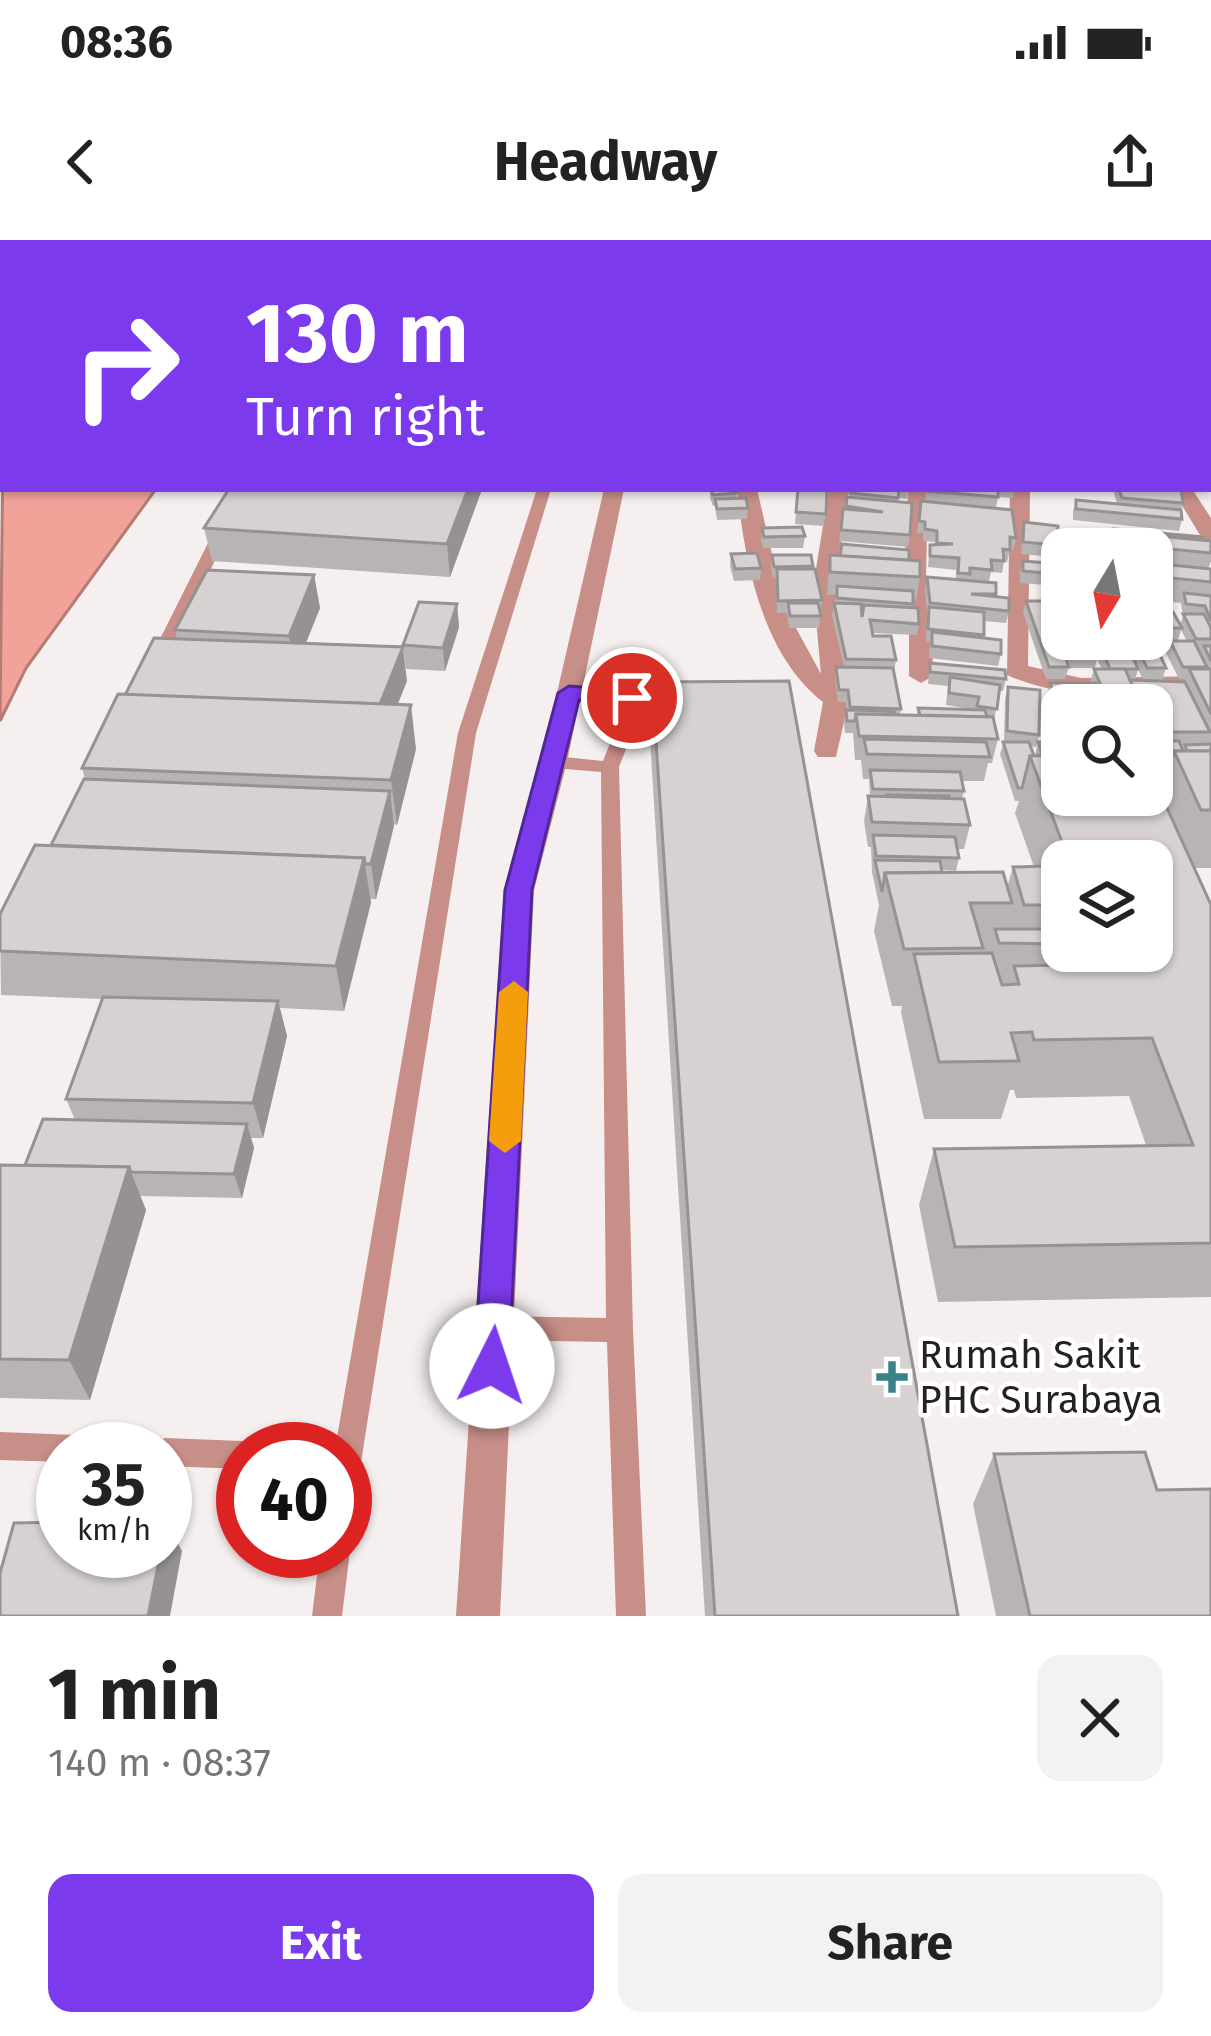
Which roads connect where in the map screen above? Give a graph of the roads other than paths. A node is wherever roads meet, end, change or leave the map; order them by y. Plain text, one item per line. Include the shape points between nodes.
1 (241, 492) edge
2 (543, 492) edge
3 (613, 492) edge
4 (748, 492) edge
5 (839, 492) edge
6 (918, 492) edge
7 (1020, 492) edge
8 (1184, 492) edge
9 (1211, 535) edge
10 (921, 676) dead end
11 (1211, 683) edge
12 (146, 685) edge
13 (569, 693) junction
14 (836, 700) junction
15 (827, 752) dead end
16 (554, 762) junction
17 (610, 767) junction
18 (494, 1328) junction
19 (620, 1330) junction
20 (353, 1422) edge
21 (0, 1446) edge
22 (36, 1447) edge
23 (332, 1578) edge
24 (327, 1616) edge
25 (478, 1616) edge
26 (631, 1616) edge

1 - 12 lane
2 - 20 lane via 467,733
3 - 13 street
4 - 14 street via 788,643 817,690
5 - 14 street via 824,586
6 - 10 street
7 - 11 street via 1013,663 1028,679
8 - 9 street
13 - 16 street
13 - 17 lane via 620,693 635,703
14 - 15 street
16 - 17 lane
16 - 18 street via 519,890
17 - 19 lane
18 - 19 lane
18 - 25 street
19 - 26 lane
21 - 22 lane
23 - 24 lane

